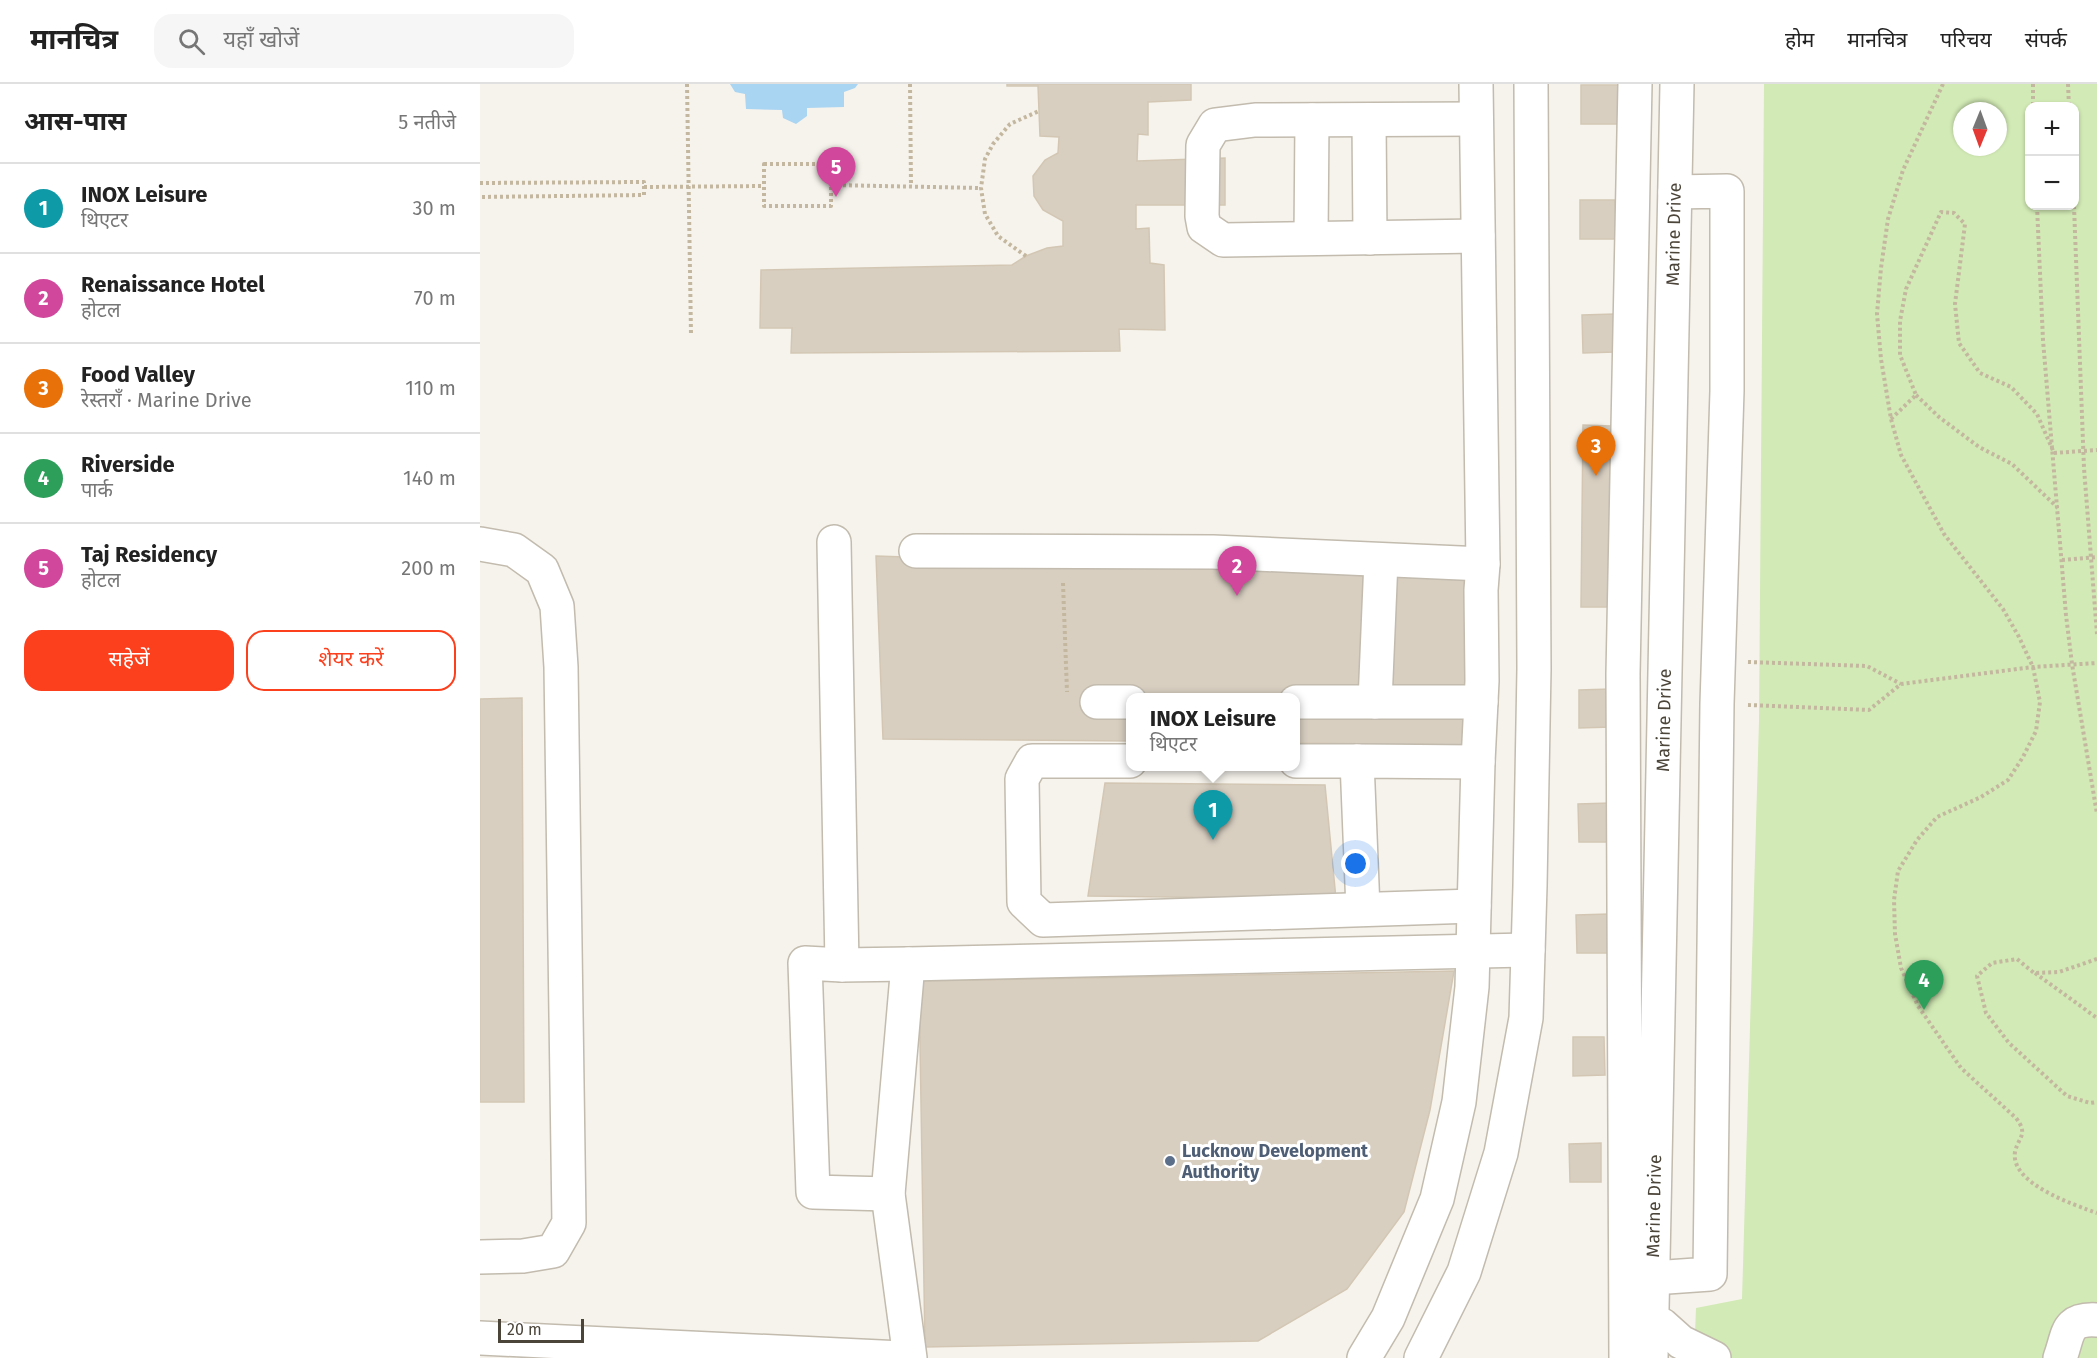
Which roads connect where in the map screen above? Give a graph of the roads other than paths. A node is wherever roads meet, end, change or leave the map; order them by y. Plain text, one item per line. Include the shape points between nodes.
1 (1476, 84) edge
2 (1531, 84) edge
3 (1635, 84) edge
4 (1677, 84) edge
5 (1476, 119) junction
6 (1312, 120) junction
7 (1369, 120) junction
8 (1675, 192) junction
9 (1478, 236) junction
10 (1311, 238) junction
11 (1370, 238) junction
12 (834, 542) dead end
13 (480, 544) edge
14 (916, 551) dead end
15 (1381, 560) junction
16 (1483, 564) junction
17 (1082, 698) road end
18 (1126, 702) edge
19 (1300, 702) edge
20 (1375, 702) junction
21 (1481, 702) junction
22 (1126, 761) edge
23 (1300, 761) edge
24 (1357, 761) junction
25 (1478, 762) junction
26 (1474, 906) junction
27 (1363, 909) junction
28 (1528, 950) junction
29 (1473, 951) junction
30 (908, 964) junction
31 (842, 965) junction
32 (888, 1194) junction
33 (480, 1257) edge
34 (1653, 1278) junction
35 (1652, 1320) junction
36 (2097, 1320) edge
37 (480, 1338) edge
38 (593, 1350) edge
39 (902, 1358) edge
40 (910, 1358) edge
41 (1364, 1358) edge
42 (1420, 1358) edge
43 (1626, 1358) edge
44 (1651, 1358) edge
45 (1714, 1358) edge
46 (2060, 1358) edge

1 - 5 street
2 - 28 street via 1534,669
3 - 43 street, Marine Drive via 1623,674
4 - 8 street, Marine Drive
5 - 7 street
5 - 9 street
6 - 7 street
6 - 10 street
6 - 10 street via 1215,125 1203,145 1202,216 1204,227 1223,240
7 - 11 street
8 - 34 street, Marine Drive
8 - 34 street via 1727,191 1727,391 1717,704 1710,1274
9 - 11 street
9 - 16 street
10 - 11 street
12 - 31 street
13 - 33 street via 514,550 542,570 556,606 561,667 569,1223 553,1251
14 - 15 street via 1213,552
15 - 16 street
15 - 20 street
16 - 21 street
17 - 18 street
19 - 20 street
20 - 21 street
21 - 25 street
22 - 27 street via 1032,761 1022,779 1024,902 1043,920
23 - 24 street
24 - 25 street
24 - 27 street
25 - 26 street
26 - 27 street
26 - 29 street
28 - 29 street
28 - 42 street via 1526,1018 1501,1154 1464,1272
29 - 30 street
29 - 41 street via 1459,1102 1437,1199 1388,1318
30 - 31 street
30 - 32 street
31 - 32 street via 805,963 813,1192
32 - 40 street
34 - 35 street, Marine Drive
35 - 44 street, Marine Drive
35 - 45 street via 1681,1342
36 - 46 street via 2071,1325
37 - 38 street
38 - 39 street

